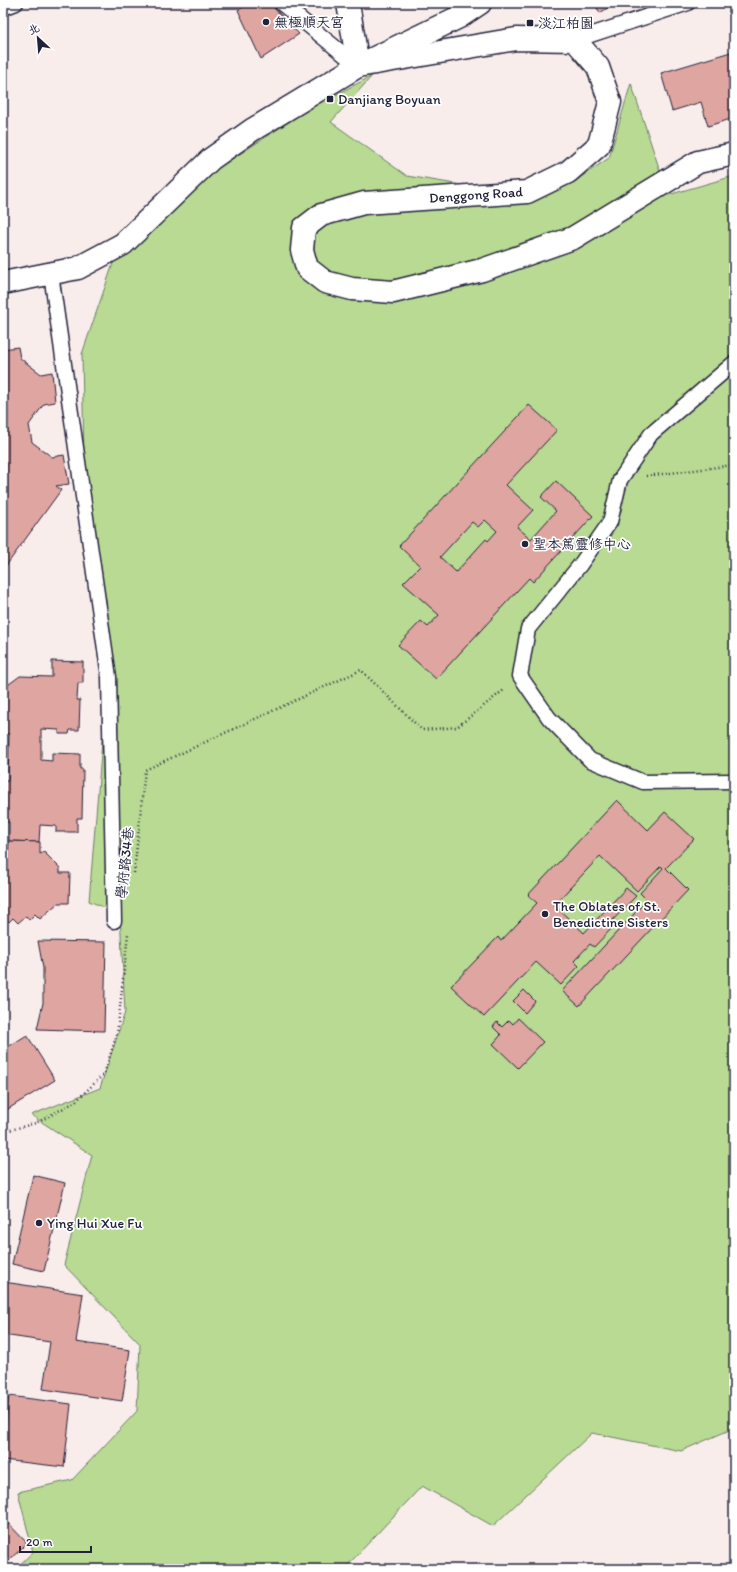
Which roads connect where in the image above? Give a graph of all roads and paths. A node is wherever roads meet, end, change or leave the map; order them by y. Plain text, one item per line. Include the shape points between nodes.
1 (16, 3) edge
2 (281, 3) edge
3 (348, 3) edge
4 (480, 3) edge
5 (688, 3) edge
6 (3, 8) edge
7 (463, 10) edge
8 (575, 40) junction
9 (358, 66) junction
10 (734, 154) edge
11 (51, 274) junction
12 (3, 282) edge
13 (734, 363) edge
14 (734, 465) edge
15 (620, 480) junction
16 (520, 676) junction
17 (734, 781) edge
18 (134, 879) dead end
19 (114, 921) dead end
20 (128, 933) dead end
21 (3, 1132) edge

1 - 6 lane
2 - 9 lane
3 - 9 street
4 - 7 street
5 - 8 lane
7 - 9 street
8 - 9 street via 516,39
8 - 10 street, Denggong Road via 598,67 610,102 599,144 568,172 527,192 364,203 321,215 304,228 302,250 307,268 325,282 352,289 393,292 482,270 573,238 698,162
9 - 11 street via 252,130 211,159 122,244 78,268
11 - 12 street
11 - 19 lane via 109,676
13 - 15 lane via 651,434
14 - 15 path
15 - 16 lane via 610,522 580,565 528,629
16 - 17 lane via 549,718 590,760 643,782
16 - 18 path, 學府路34巷 via 457,727 422,730 361,670 145,770
20 - 21 path via 117,1034 104,1074 75,1102 36,1123

